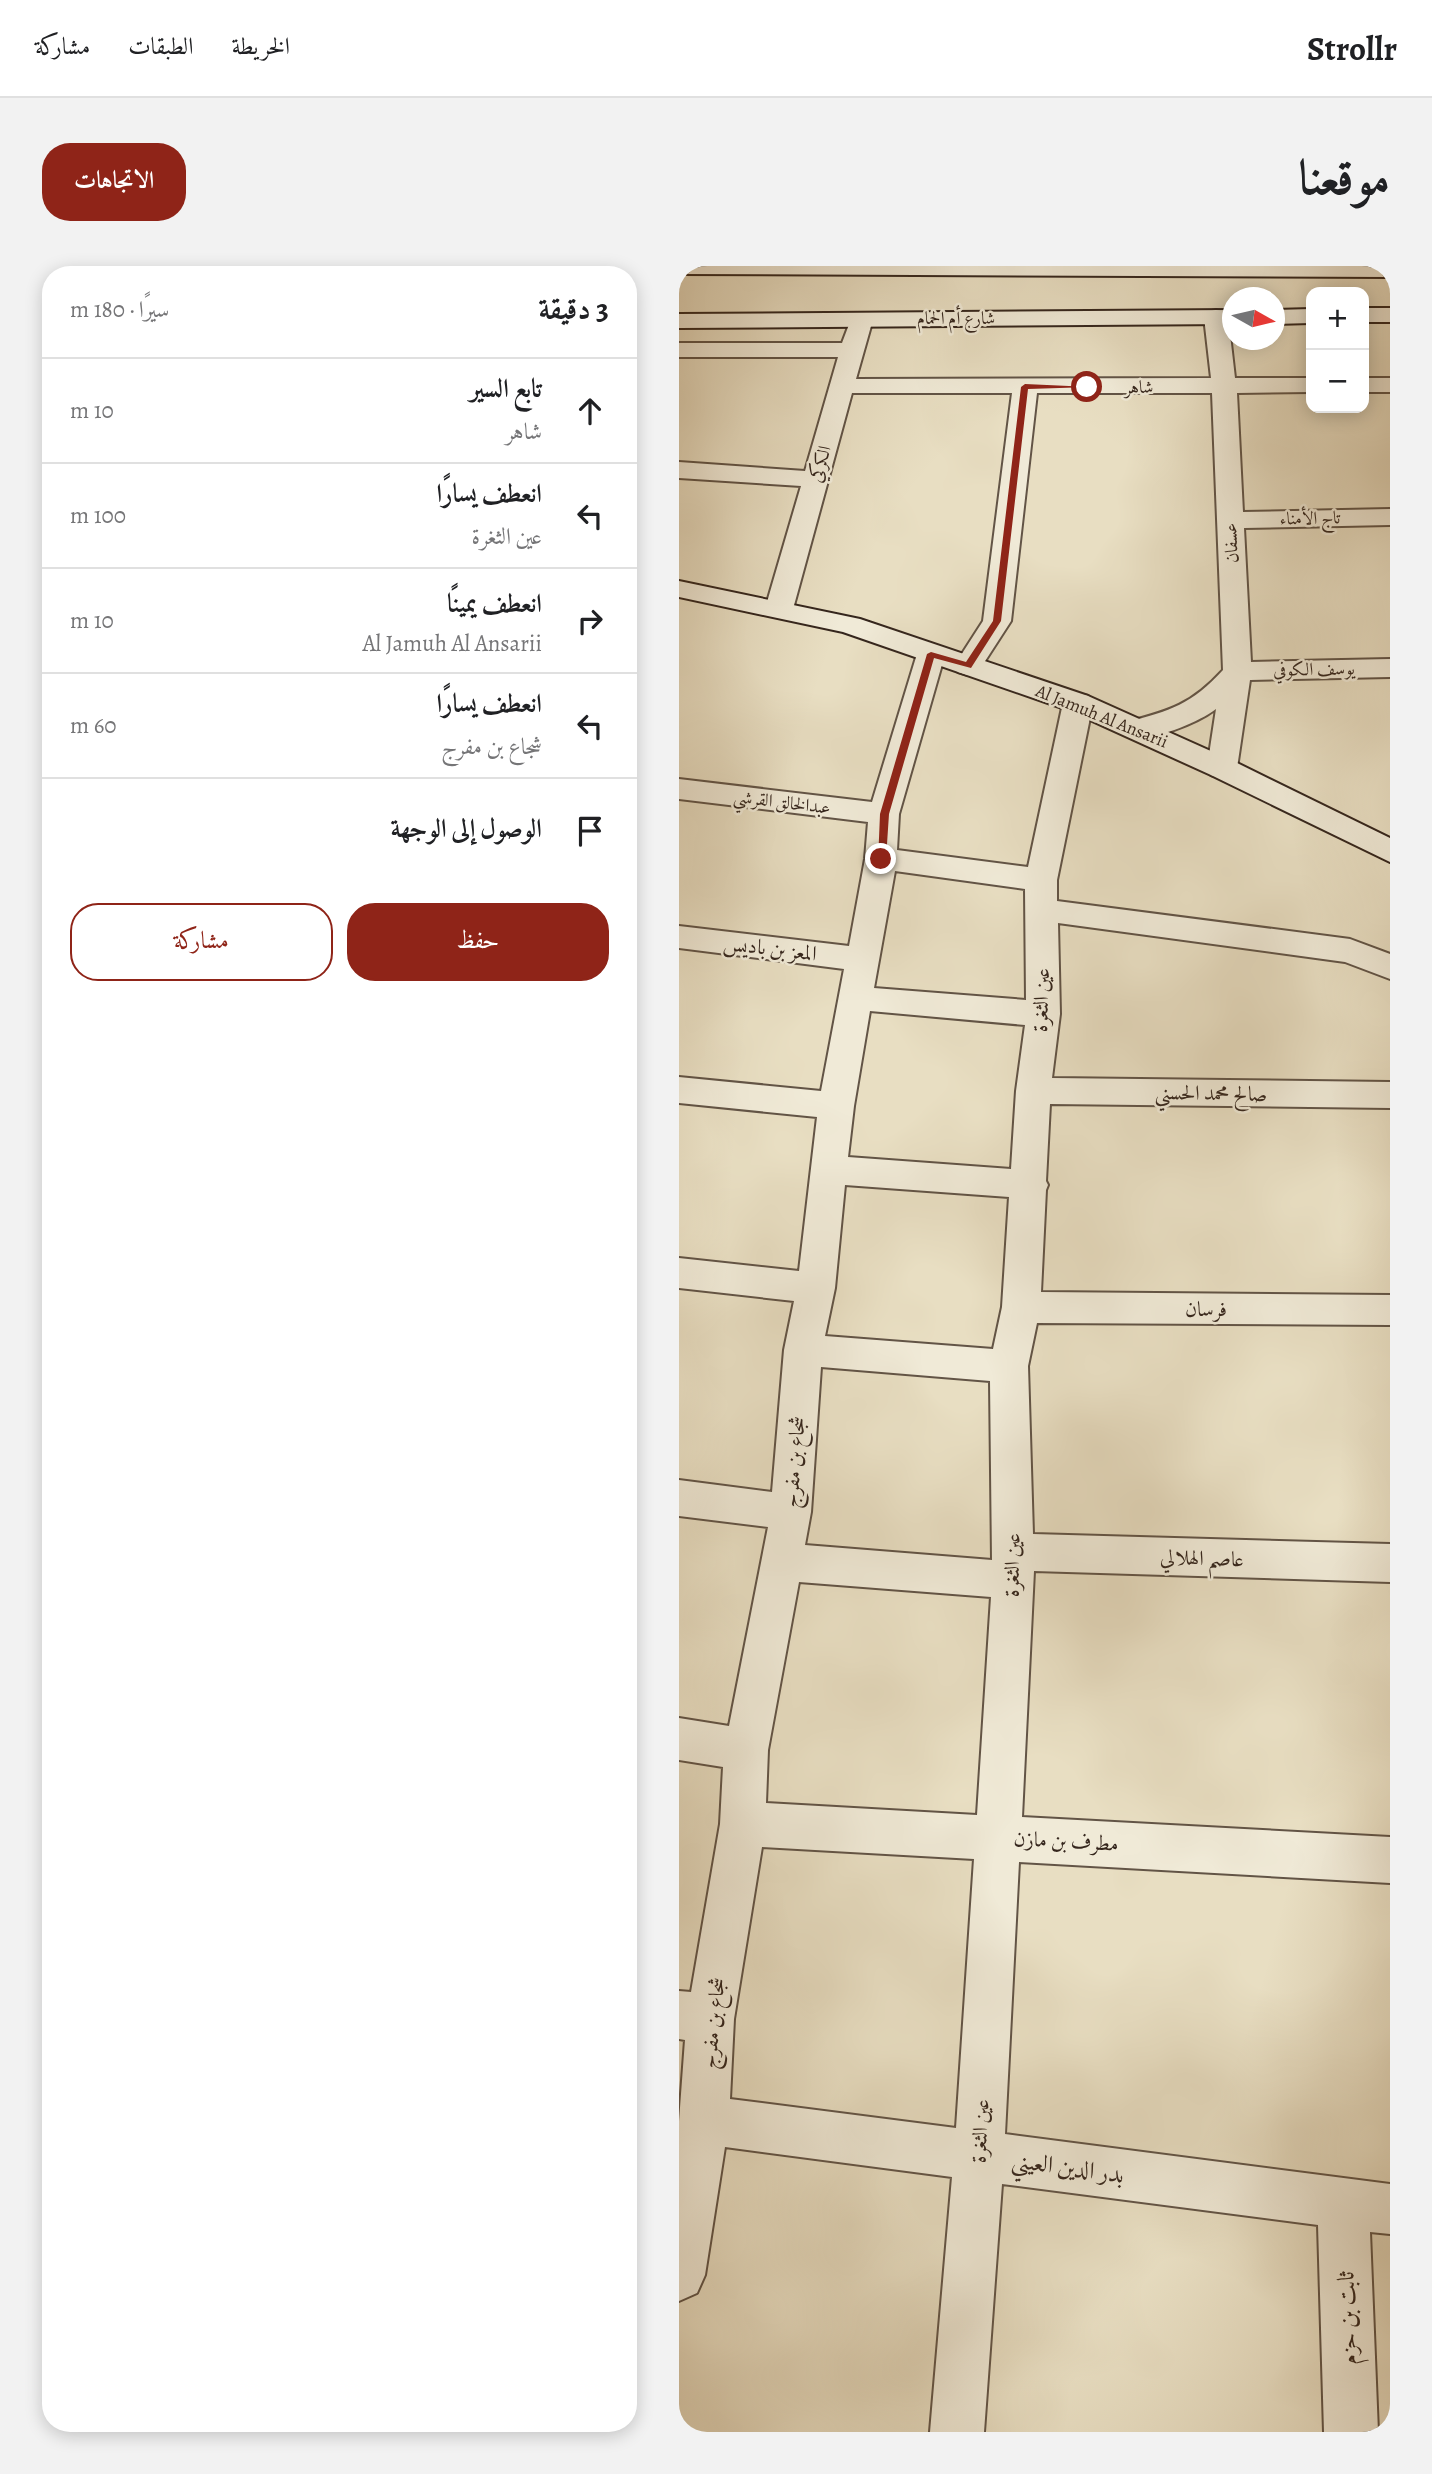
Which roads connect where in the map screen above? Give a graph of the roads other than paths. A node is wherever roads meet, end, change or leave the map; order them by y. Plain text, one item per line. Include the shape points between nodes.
1 (681, 266) edge
2 (952, 268) edge
3 (1220, 268) edge
4 (1390, 270) edge
5 (1369, 315) edge
6 (1390, 315) edge
7 (1306, 316) edge
8 (1222, 317) edge
9 (1285, 317) edge
10 (861, 319) junction
11 (679, 321) edge
12 (852, 350) junction
13 (1224, 350) edge
14 (679, 351) edge
15 (1306, 385) edge
16 (1369, 385) edge
17 (1390, 385) edge
18 (842, 386) junction
19 (1224, 386) junction
20 (1025, 387) junction
21 (679, 470) edge
22 (815, 479) junction
23 (1390, 517) edge
24 (1230, 520) junction
25 (679, 589) edge
26 (779, 609) junction
27 (931, 654) junction
28 (968, 666) junction
29 (1390, 668) edge
30 (1237, 671) junction
31 (1078, 702) junction
32 (1137, 729) junction
33 (1222, 768) junction
34 (679, 789) edge
35 (884, 814) junction
36 (1390, 851) edge
37 (881, 859) junction
38 (1042, 895) junction
39 (679, 937) edge
40 (861, 959) junction
41 (1390, 967) edge
42 (854, 998) junction
43 (1044, 1014) junction
44 (679, 1090) edge
45 (1033, 1091) junction
46 (1390, 1095) edge
47 (836, 1106) junction
48 (831, 1170) junction
49 (1030, 1185) junction
50 (679, 1273) edge
51 (816, 1288) junction
52 (1021, 1307) junction
53 (1390, 1310) edge
54 (803, 1350) junction
55 (1009, 1366) junction
56 (679, 1498) edge
57 (791, 1512) junction
58 (781, 1562) junction
59 (1390, 1563) edge
60 (1013, 1566) junction
61 (679, 1740) edge
62 (746, 1750) junction
63 (743, 1824) junction
64 (997, 1836) junction
65 (1390, 1860) edge
66 (695, 2017) edge
67 (704, 2120) junction
68 (979, 2155) junction
69 (1366, 2207) edge
70 (679, 2275) edge
71 (957, 2432) edge
72 (1351, 2432) edge

1 - 2 street
2 - 3 street
3 - 4 street
5 - 6 street
7 - 9 street
8 - 10 street, شارع أم الحمام
10 - 11 street, شارع أم الحمام
10 - 12 street, الكركي
12 - 14 street
12 - 18 street, الكركي
13 - 19 street, عسفان
15 - 19 street, شاهر
16 - 17 street
18 - 20 street, شاهر
18 - 22 street, الكركي
19 - 20 street, شاهر
19 - 24 street, عسفان
20 - 28 street via 997,621
21 - 22 street
22 - 26 street, الكركي
23 - 24 street, تاج الأمناء
24 - 30 street, عسفان
25 - 26 street, Al Jamuh Al Ansarii
26 - 27 street, Al Jamuh Al Ansarii via 850,625
27 - 28 street, Al Jamuh Al Ansarii
27 - 35 street, شجاع بن مفرج
28 - 31 street, Al Jamuh Al Ansarii
29 - 30 street, يوسف الكوفي
30 - 32 street via 1196,712
30 - 33 street, عسفان
31 - 32 street, Al Jamuh Al Ansarii
31 - 38 street, عين الثغرة
32 - 33 street, Al Jamuh Al Ansarii
33 - 36 street, Al Jamuh Al Ansarii
34 - 35 street, عبدالخالق القرشي
35 - 37 street, شجاع بن مفرج
37 - 38 street
37 - 40 street, شجاع بن مفرج
38 - 41 street via 1350,951
38 - 43 street, عين الثغرة
39 - 40 street, المعز بن باديس
40 - 42 street, شجاع بن مفرج
42 - 43 street
42 - 47 street, شجاع بن مفرج
43 - 45 street, عين الثغرة
44 - 47 street
45 - 46 street, صالح محمد الحسني
45 - 49 street, عين الثغرة
47 - 48 street, شجاع بن مفرج
48 - 49 street
48 - 51 street, شجاع بن مفرج
49 - 52 street, عين الثغرة
50 - 51 street
51 - 54 street, شجاع بن مفرج
52 - 53 street, فرسان
52 - 55 street, عين الثغرة
54 - 55 street
54 - 57 street, شجاع بن مفرج
55 - 60 street, عين الثغرة
56 - 57 street
57 - 58 street, شجاع بن مفرج
58 - 60 street, عاصم الهلالي
58 - 62 street, شجاع بن مفرج
59 - 60 street, عاصم الهلالي
60 - 64 street, عين الثغرة
61 - 62 street
62 - 63 street, شجاع بن مفرج
63 - 64 street, مطرف بن مازن
63 - 66 street, شجاع بن مفرج
64 - 65 street, مطرف بن مازن
64 - 68 street, عين الثغرة
66 - 67 street, شجاع بن مفرج
67 - 68 street, بدر الدين العيني
67 - 70 street, شجاع بن مفرج
68 - 69 street, بدر الدين العيني
68 - 71 street, عين الثغرة
69 - 72 street, ثابت بن حزم

